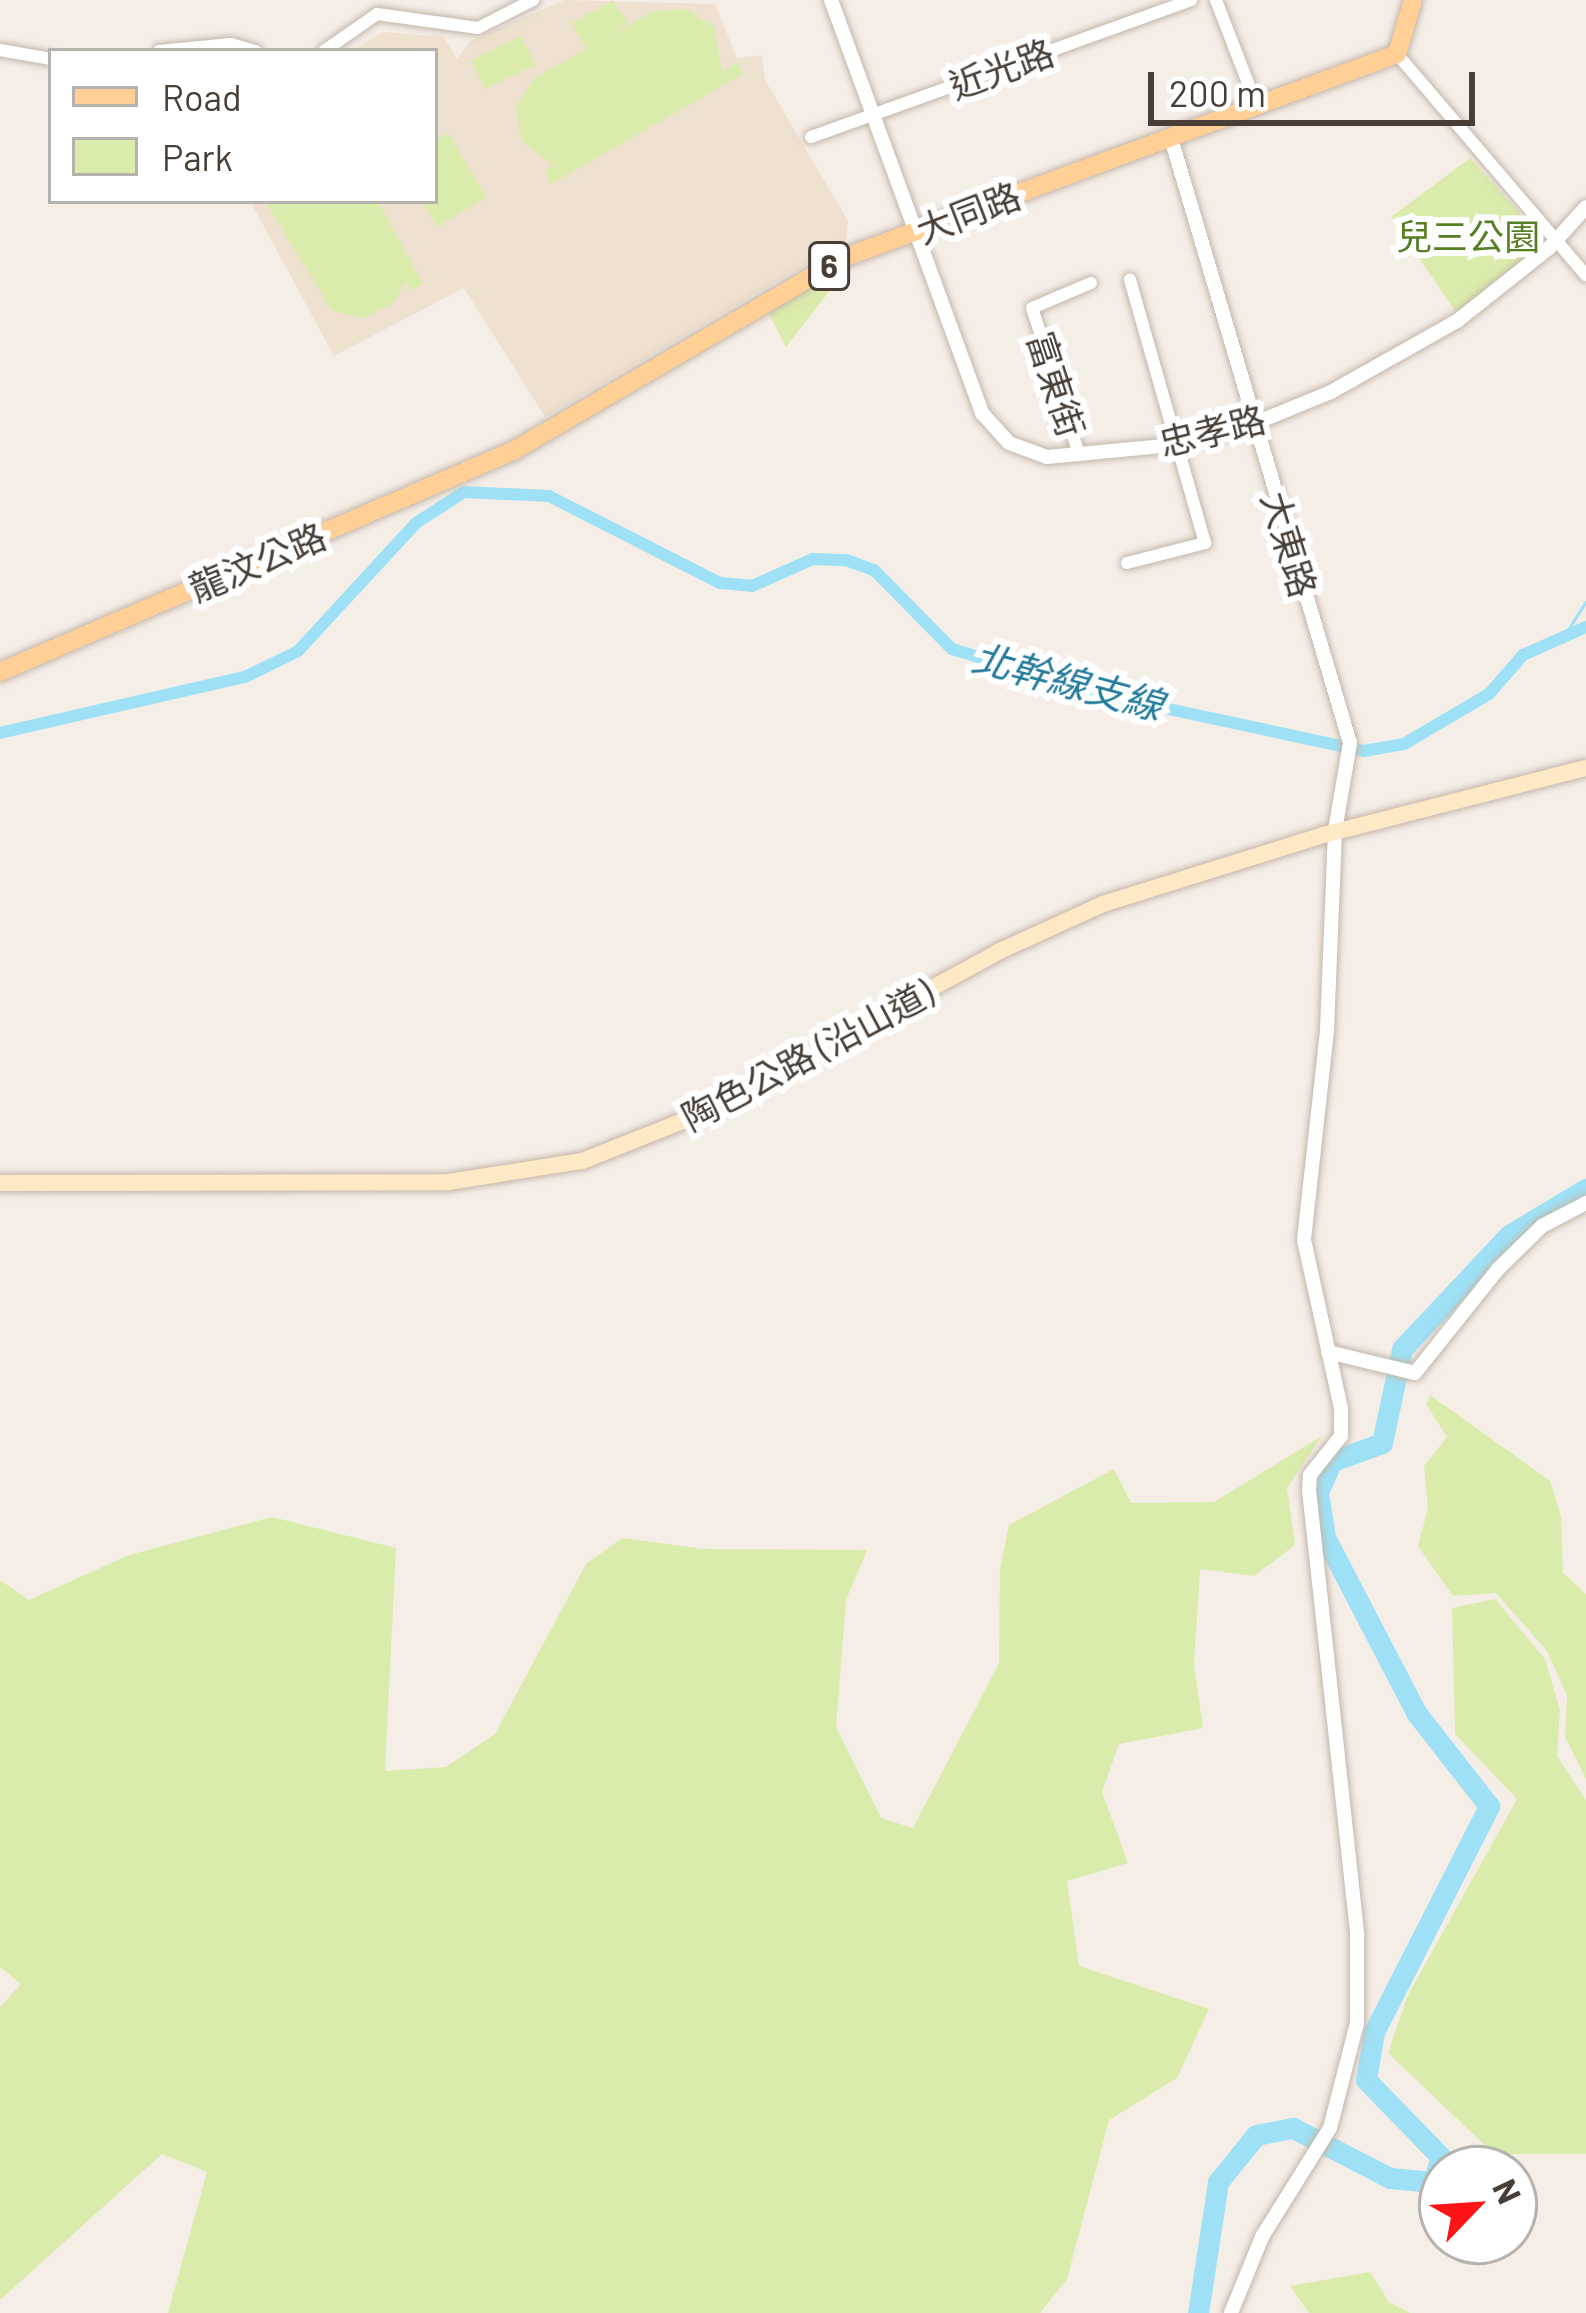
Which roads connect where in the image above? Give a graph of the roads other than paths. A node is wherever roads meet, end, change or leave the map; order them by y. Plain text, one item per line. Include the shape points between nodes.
1 (533, 0) edge
2 (831, 0) edge
3 (1191, 0) edge
4 (1216, 0) edge
5 (1413, 0) edge
6 (190, 48) edge
7 (245, 48) edge
8 (329, 48) edge
9 (0, 50) edge
10 (1397, 54) junction
11 (48, 58) edge
12 (1257, 106) junction
13 (873, 114) junction
14 (811, 137) dead end
15 (1171, 137) junction
16 (1586, 207) edge
17 (917, 232) junction
18 (1556, 240) junction
19 (1586, 275) edge
20 (1130, 279) dead end
21 (1091, 283) dead end
22 (1253, 424) junction
23 (1177, 442) junction
24 (515, 450) joint
25 (1079, 454) junction
26 (1127, 562) dead end
27 (0, 672) edge
28 (1586, 768) edge
29 (1335, 831) junction
30 (0, 1183) edge
31 (1586, 1203) edge
32 (1328, 1352) junction
33 (1231, 2313) edge

1 - 8 street via 478,28 377,14
2 - 13 street, 忠孝路
3 - 13 street, 近光路
4 - 12 street
5 - 10 main road
6 - 7 street
9 - 11 street
10 - 12 main road, 大同路 / 6
10 - 18 street
12 - 15 main road, 大同路 / 6
13 - 14 street, 近光路
13 - 17 street, 忠孝路
15 - 17 main road, 大同路 / 6
15 - 22 street, 大東路
16 - 18 street, 忠孝路
17 - 24 main road, 大同路 / 6 via 794,285
17 - 25 street, 忠孝路 via 993,430 1028,452
18 - 19 street
18 - 22 street, 忠孝路 via 1443,330
20 - 23 street
21 - 25 street, 富東街 via 1032,308
22 - 23 street, 忠孝路
22 - 29 street, 大東路 via 1350,743
23 - 25 street, 忠孝路
23 - 26 street via 1205,543
24 - 27 main road, 龍汶公路 / 6
28 - 29 main road, 陶色公路 (沿山道)
29 - 30 main road, 陶色公路 (沿山道) via 1103,904 1000,951 701,1114 582,1161 430,1183
29 - 32 street via 1327,1031 1304,1240
31 - 32 street via 1542,1226 1498,1269 1414,1372
32 - 33 street via 1340,1436 1310,1475 1309,1490 1357,1944 1357,2024 1330,2128 1262,2237

